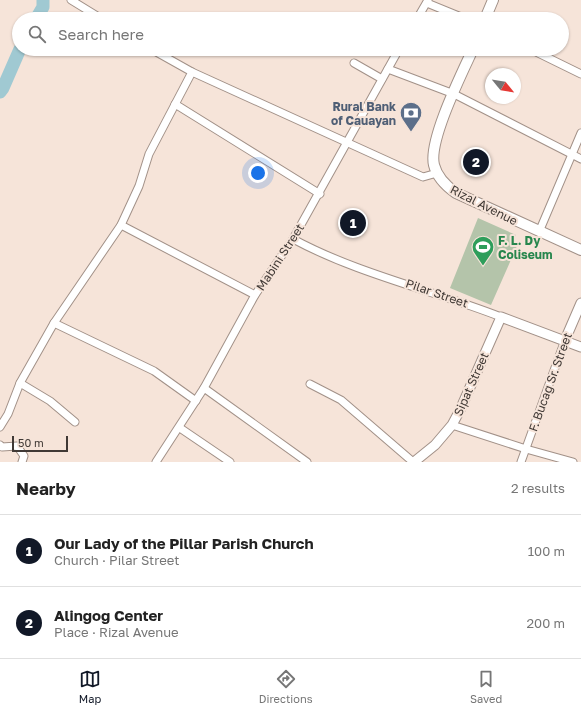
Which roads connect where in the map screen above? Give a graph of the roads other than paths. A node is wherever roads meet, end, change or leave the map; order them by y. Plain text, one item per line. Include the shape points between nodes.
1 (71, 0) edge
2 (493, 0) edge
3 (427, 1) edge
4 (91, 12) edge
5 (421, 12) edge
6 (451, 12) edge
7 (488, 12) edge
8 (163, 56) edge
9 (395, 56) edge
10 (470, 56) edge
11 (544, 56) edge
12 (354, 63) dead end
13 (388, 69) junction
14 (192, 72) junction
15 (581, 74) edge
16 (382, 79) junction
17 (454, 94) junction
18 (175, 104) junction
19 (581, 133) edge
20 (347, 143) junction
21 (572, 155) junction
22 (581, 159) edge
23 (437, 173) junction
24 (320, 194) junction
25 (121, 225) junction
26 (539, 232) junction
27 (293, 238) junction
28 (581, 250) edge
29 (256, 295) junction
30 (581, 303) edge
31 (501, 317) junction
32 (54, 323) junction
33 (565, 340) junction
34 (581, 346) edge
35 (20, 382) junction
36 (310, 384) dead end
37 (204, 388) junction
38 (196, 401) junction
39 (75, 422) dead end
40 (452, 425) junction
41 (0, 427) edge
42 (180, 428) junction
43 (0, 445) edge
44 (526, 449) junction
45 (22, 462) edge
46 (156, 462) edge
47 (230, 462) edge
48 (307, 462) edge
49 (414, 462) edge
50 (521, 462) edge
51 (573, 462) edge

1 - 4 street
2 - 7 main road
3 - 5 street
3 - 6 street
8 - 14 street
9 - 13 street, Mabini Street
10 - 17 main road
11 - 15 street
12 - 16 street
13 - 16 street, Mabini Street
13 - 17 street
14 - 18 street
14 - 20 street
16 - 20 street, Mabini Street
17 - 21 street
17 - 23 main road via 434,144 434,165
18 - 24 street
18 - 25 street via 149,154 139,186
19 - 21 street
20 - 23 street via 423,177
20 - 24 street, Mabini Street
21 - 22 street
21 - 26 street
23 - 26 main road, Rizal Avenue via 444,184 456,193
24 - 27 street, Mabini Street
25 - 29 street
25 - 32 street
26 - 28 main road, Rizal Avenue
27 - 29 street, Mabini Street
27 - 31 street, Pilar Street via 362,268 456,299
29 - 37 street, Mabini Street
30 - 33 street, F. Bucag Sr. Street
31 - 33 street, Pilar Street
31 - 40 street, Sipat Street
32 - 35 street
32 - 38 street via 154,371
33 - 34 street, Pilar Street
33 - 44 street, F. Bucag Sr. Street
35 - 39 street via 50,401
35 - 41 street via 8,414
36 - 49 street via 341,400
37 - 38 street, Mabini Street
37 - 48 street
38 - 42 street, Mabini Street
40 - 44 street
40 - 49 street, Sipat Street via 435,445
42 - 46 street, Mabini Street
42 - 47 street
43 - 45 street via 17,446 24,456
44 - 50 street, F. Bucag Sr. Street
44 - 51 street

